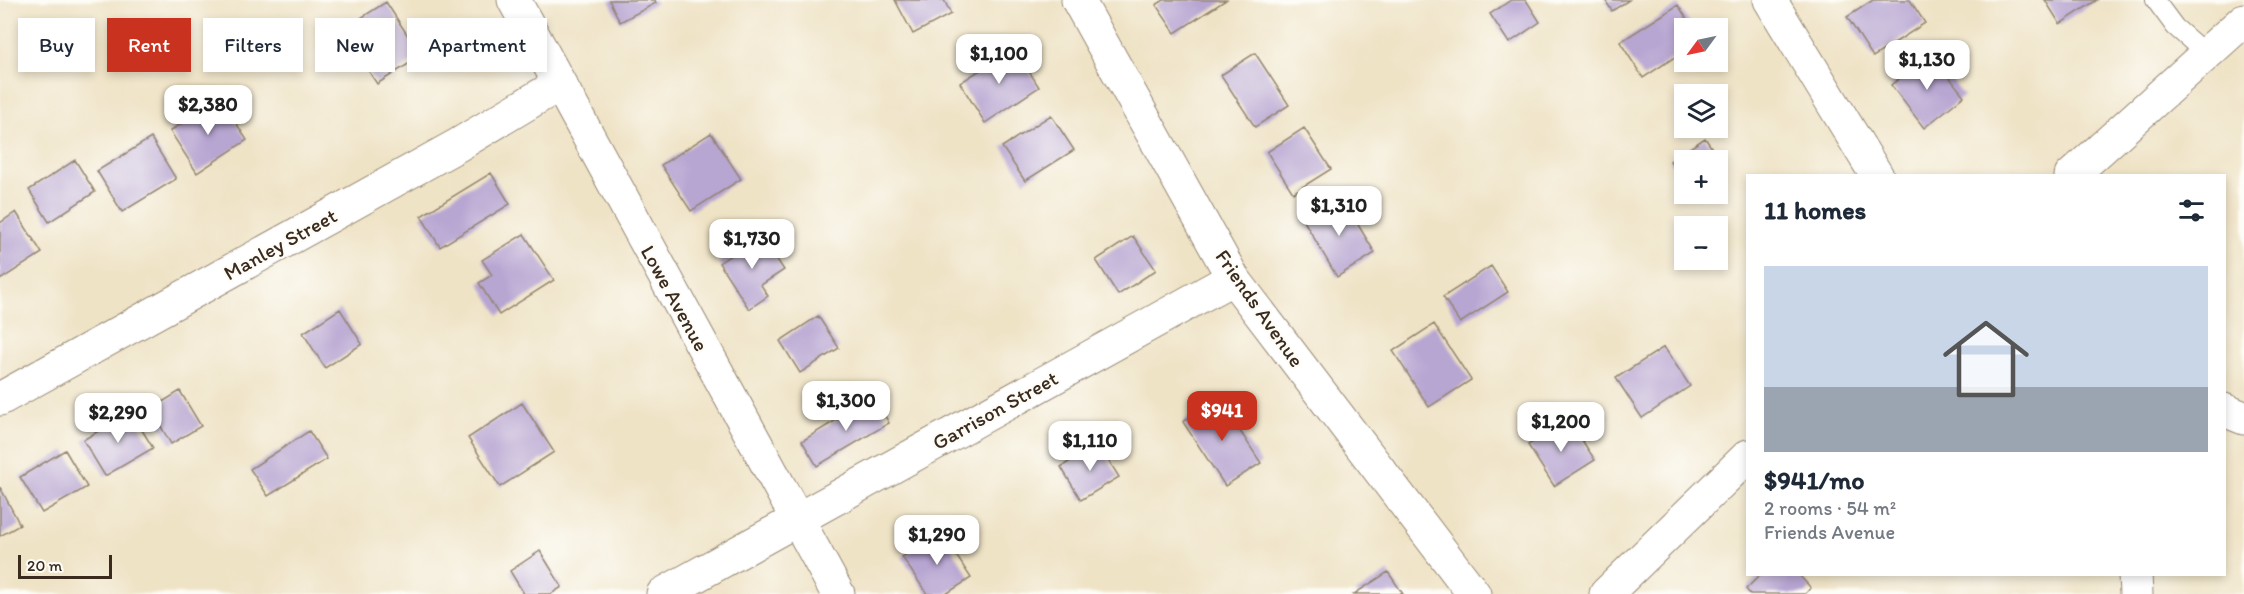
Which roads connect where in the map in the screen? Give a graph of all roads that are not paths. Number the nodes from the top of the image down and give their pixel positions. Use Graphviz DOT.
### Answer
graph roads {
  1 [pos="514,0"];
  2 [pos="1078,0"];
  3 [pos="1770,0"];
  4 [pos="2155,0"];
  5 [pos="2244,20"];
  6 [pos="2206,54"];
  7 [pos="558,85"];
  8 [pos="1876,174"];
  9 [pos="2073,174"];
  10 [pos="1233,278"];
  11 [pos="0,399"];
  12 [pos="2226,411"];
  13 [pos="2244,418"];
  14 [pos="1746,458"];
  15 [pos="796,519"];
  16 [pos="2135,576"];
  17 [pos="663,594"];
  18 [pos="838,594"];
  19 [pos="1474,594"];
  20 [pos="1606,594"];
  21 [pos="2136,594"];
  1 -- 7 [label="street, Lowe Avenue"];
  2 -- 10 [label="street, Friends Avenue"];
  3 -- 8 [label="street"];
  4 -- 6 [label="lane"];
  5 -- 6 [label="street"];
  6 -- 9 [label="street"];
  7 -- 11 [label="street, Manley Street"];
  7 -- 15 [label="street, Lowe Avenue"];
  10 -- 15 [label="street, Garrison Street"];
  10 -- 19 [label="street, Friends Avenue"];
  12 -- 13 [label="street"];
  14 -- 20 [label="street"];
  15 -- 17 [label="street, Garrison Street"];
  15 -- 18 [label="street, Lowe Avenue"];
  16 -- 21 [label="street"];
}
